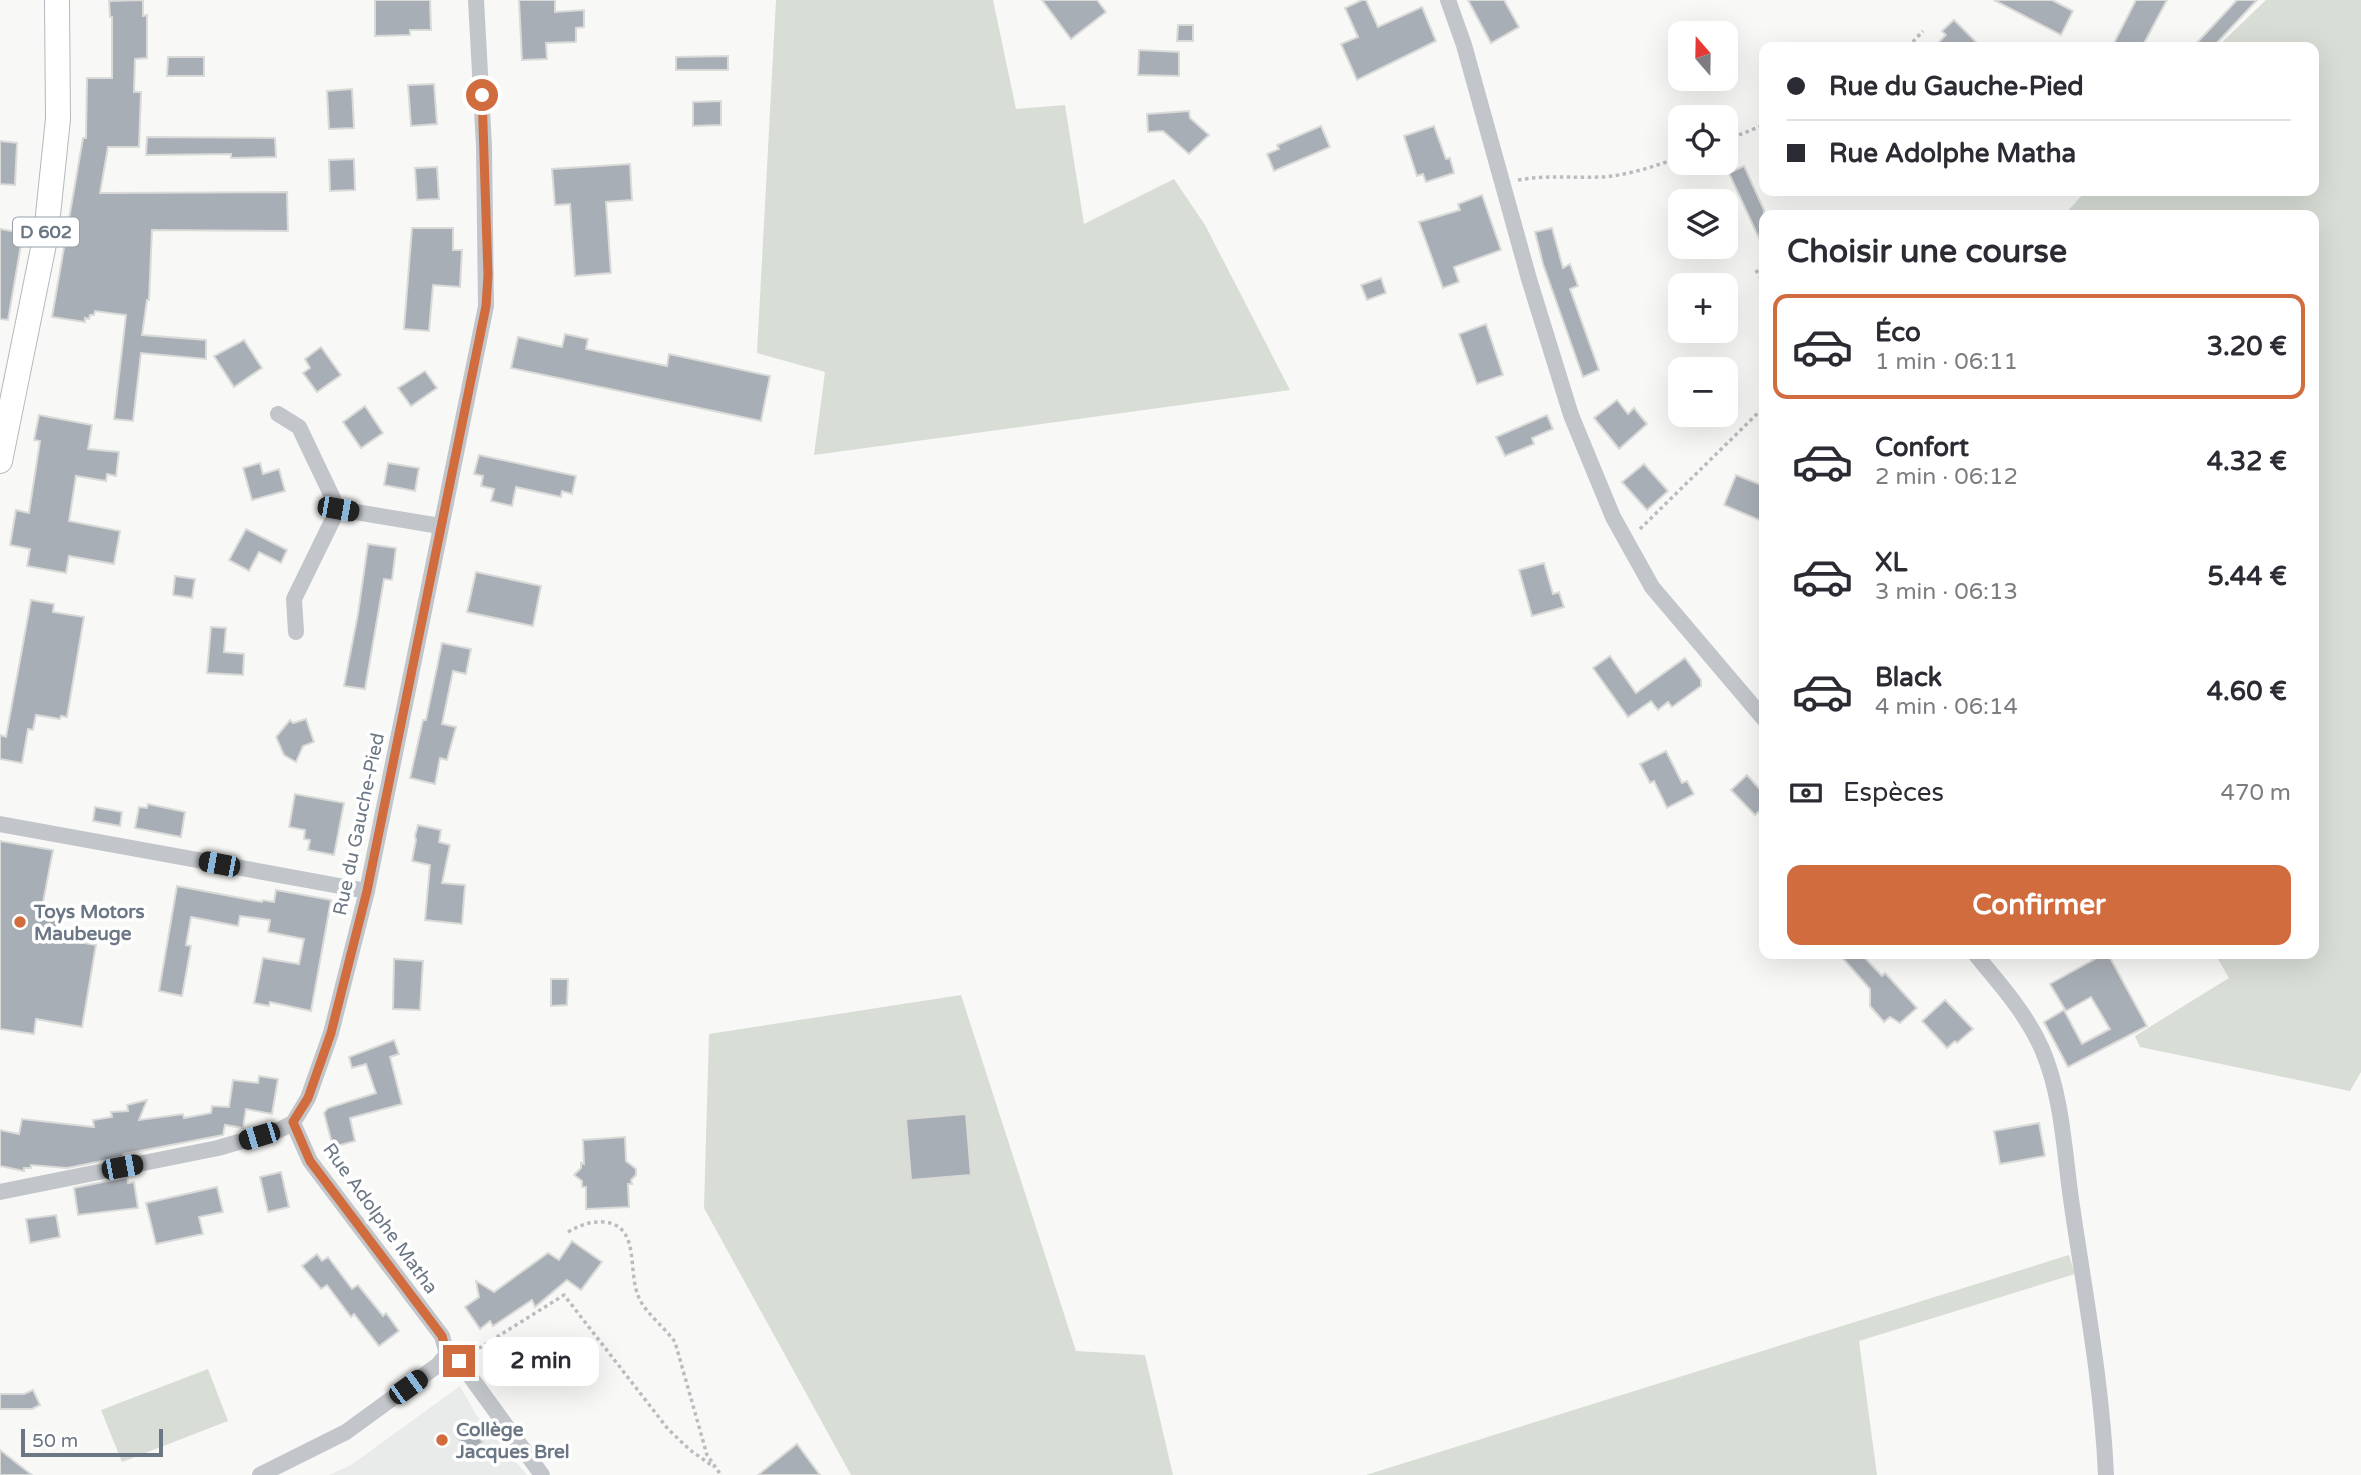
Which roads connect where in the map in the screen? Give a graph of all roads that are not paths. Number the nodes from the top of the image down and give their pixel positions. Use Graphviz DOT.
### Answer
graph roads {
  1 [pos="57,0"];
  2 [pos="476,0"];
  3 [pos="1448,0"];
  4 [pos="6,399"];
  5 [pos="278,414"];
  6 [pos="0,461"];
  7 [pos="338,509"];
  8 [pos="440,526"];
  9 [pos="296,632"];
  10 [pos="1759,713"];
  11 [pos="0,824"];
  12 [pos="367,891"];
  13 [pos="1979,959"];
  14 [pos="293,1122"];
  15 [pos="0,1192"];
  16 [pos="453,1357"];
  17 [pos="260,1475"];
  18 [pos="542,1475"];
  19 [pos="2106,1475"];
  1 -- 4 [label="main road, D 602"];
  2 -- 8 [label="street, Rue du Gauche-Pied"];
  3 -- 10 [label="street"];
  4 -- 6 [label="main road, D 602"];
  5 -- 7 [label="street"];
  7 -- 8 [label="street"];
  7 -- 9 [label="street"];
  8 -- 12 [label="street, Rue du Gauche-Pied"];
  11 -- 12 [label="street"];
  12 -- 14 [label="street, Rue du Gauche-Pied"];
  13 -- 19 [label="street"];
  14 -- 15 [label="street"];
  14 -- 16 [label="street, Rue Adolphe Matha"];
  16 -- 17 [label="street"];
  16 -- 18 [label="street, Rue Adolphe Matha"];
}
